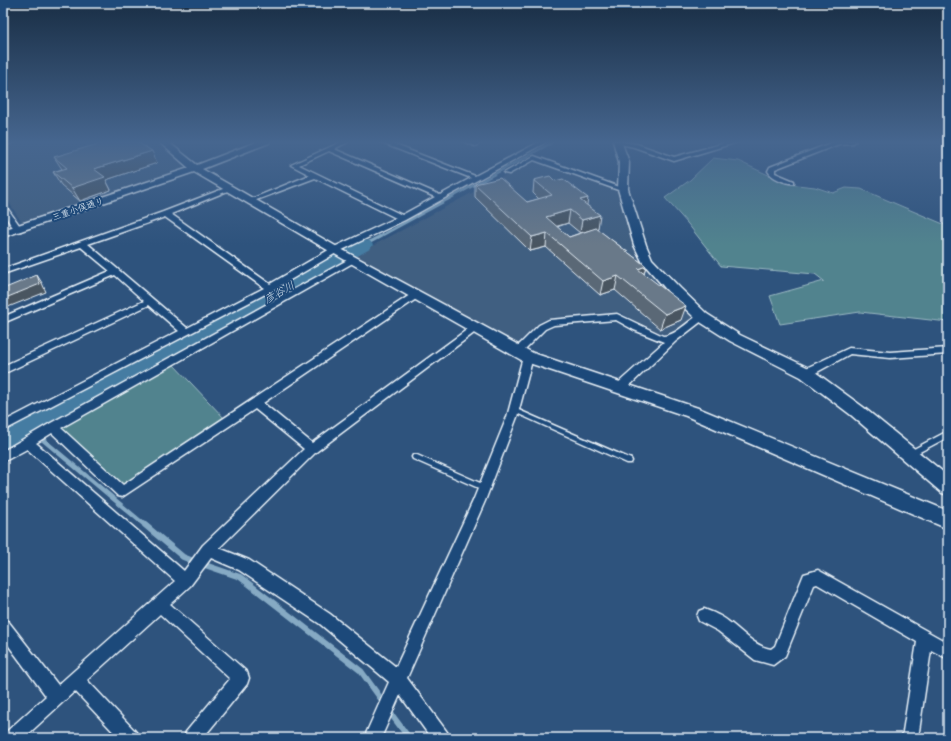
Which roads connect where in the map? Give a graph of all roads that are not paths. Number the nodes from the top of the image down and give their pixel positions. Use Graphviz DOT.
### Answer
graph roads {
  1 [pos="176,176"];
  2 [pos="206,176"];
  3 [pos="314,176"];
  4 [pos="390,176"];
  5 [pos="469,176"];
  6 [pos="479,176"];
  7 [pos="583,176"];
  8 [pos="624,176"];
  9 [pos="777,176"];
  10 [pos="475,178"];
  11 [pos="792,182"];
  12 [pos="228,189"];
  13 [pos="623,190"];
  14 [pos="440,197"];
  15 [pos="249,201"];
  16 [pos="3,206"];
  17 [pos="166,214"];
  18 [pos="402,218"];
  19 [pos="18,229"];
  20 [pos="3,234"];
  21 [pos="83,244"];
  22 [pos="344,255"];
  23 [pos="3,272"];
  24 [pos="116,272"];
  25 [pos="270,288"];
  26 [pos="416,295"];
  27 [pos="150,301"];
  28 [pos="702,318"];
  29 [pos="3,320"];
  30 [pos="475,328"];
  31 [pos="186,332"];
  32 [pos="673,340"];
  33 [pos="948,351"];
  34 [pos="523,354"];
  35 [pos="3,370"];
  36 [pos="806,373"];
  37 [pos="622,387"];
  38 [pos="254,403"];
  39 [pos="514,410"];
  40 [pos="3,427"];
  41 [pos="53,427"];
  42 [pos="948,434"];
  43 [pos="28,443"];
  44 [pos="312,449"];
  45 [pos="909,454"];
  46 [pos="3,457"];
  47 [pos="415,457"];
  48 [pos="629,462"];
  49 [pos="948,487"];
  50 [pos="485,488"];
  51 [pos="948,520"];
  52 [pos="208,550"];
  53 [pos="185,582"];
  54 [pos="160,604"];
  55 [pos="704,616"];
  56 [pos="3,626"];
  57 [pos="925,639"];
  58 [pos="948,651"];
  59 [pos="398,679"];
  60 [pos="76,680"];
  61 [pos="57,697"];
  62 [pos="12,738"];
  63 [pos="130,738"];
  64 [pos="192,738"];
  65 [pos="372,738"];
  66 [pos="441,738"];
  67 [pos="910,738"];
  1 -- 19 [label="street, 三重小俣通り"];
  2 -- 12 [label="street"];
  3 -- 15 [label="street"];
  3 -- 18 [label="street"];
  4 -- 14 [label="street"];
  5 -- 10 [label="street"];
  6 -- 10 [label="street"];
  7 -- 13 [label="street"];
  8 -- 13 [label="street"];
  9 -- 11 [label="street"];
  10 -- 14 [label="street"];
  12 -- 15 [label="street"];
  12 -- 17 [label="street"];
  13 -- 28 [label="street"];
  14 -- 18 [label="street"];
  15 -- 22 [label="street"];
  16 -- 19 [label="street"];
  17 -- 21 [label="street"];
  17 -- 25 [label="street"];
  18 -- 22 [label="street"];
  19 -- 20 [label="street, 三重小俣通り"];
  21 -- 23 [label="street"];
  21 -- 24 [label="street"];
  22 -- 25 [label="street"];
  22 -- 26 [label="street"];
  22 -- 41 [label="street"];
  24 -- 27 [label="street"];
  24 -- 29 [label="street"];
  25 -- 31 [label="street"];
  26 -- 30 [label="street"];
  26 -- 38 [label="street"];
  27 -- 31 [label="street"];
  27 -- 35 [label="street"];
  28 -- 32 [label="street"];
  28 -- 36 [label="street"];
  30 -- 34 [label="street"];
  30 -- 44 [label="street"];
  31 -- 40 [label="street"];
  32 -- 34 [label="street"];
  32 -- 37 [label="street"];
  33 -- 36 [label="street"];
  34 -- 37 [label="street"];
  34 -- 39 [label="street"];
  36 -- 45 [label="street"];
  37 -- 51 [label="street"];
  38 -- 41 [label="street"];
  38 -- 44 [label="street"];
  39 -- 48 [label="lane"];
  39 -- 50 [label="street"];
  41 -- 43 [label="street"];
  42 -- 45 [label="lane"];
  43 -- 46 [label="street"];
  43 -- 53 [label="street"];
  44 -- 52 [label="street"];
  45 -- 49 [label="street"];
  47 -- 50 [label="lane"];
  50 -- 59 [label="street"];
  52 -- 53 [label="street"];
  52 -- 59 [label="street"];
  53 -- 54 [label="street"];
  54 -- 60 [label="street"];
  54 -- 64 [label="street"];
  55 -- 57 [label="street"];
  56 -- 61 [label="street"];
  57 -- 58 [label="street"];
  57 -- 67 [label="street"];
  59 -- 65 [label="street"];
  59 -- 66 [label="street"];
  60 -- 61 [label="street"];
  60 -- 63 [label="street"];
  61 -- 62 [label="street"];
}
